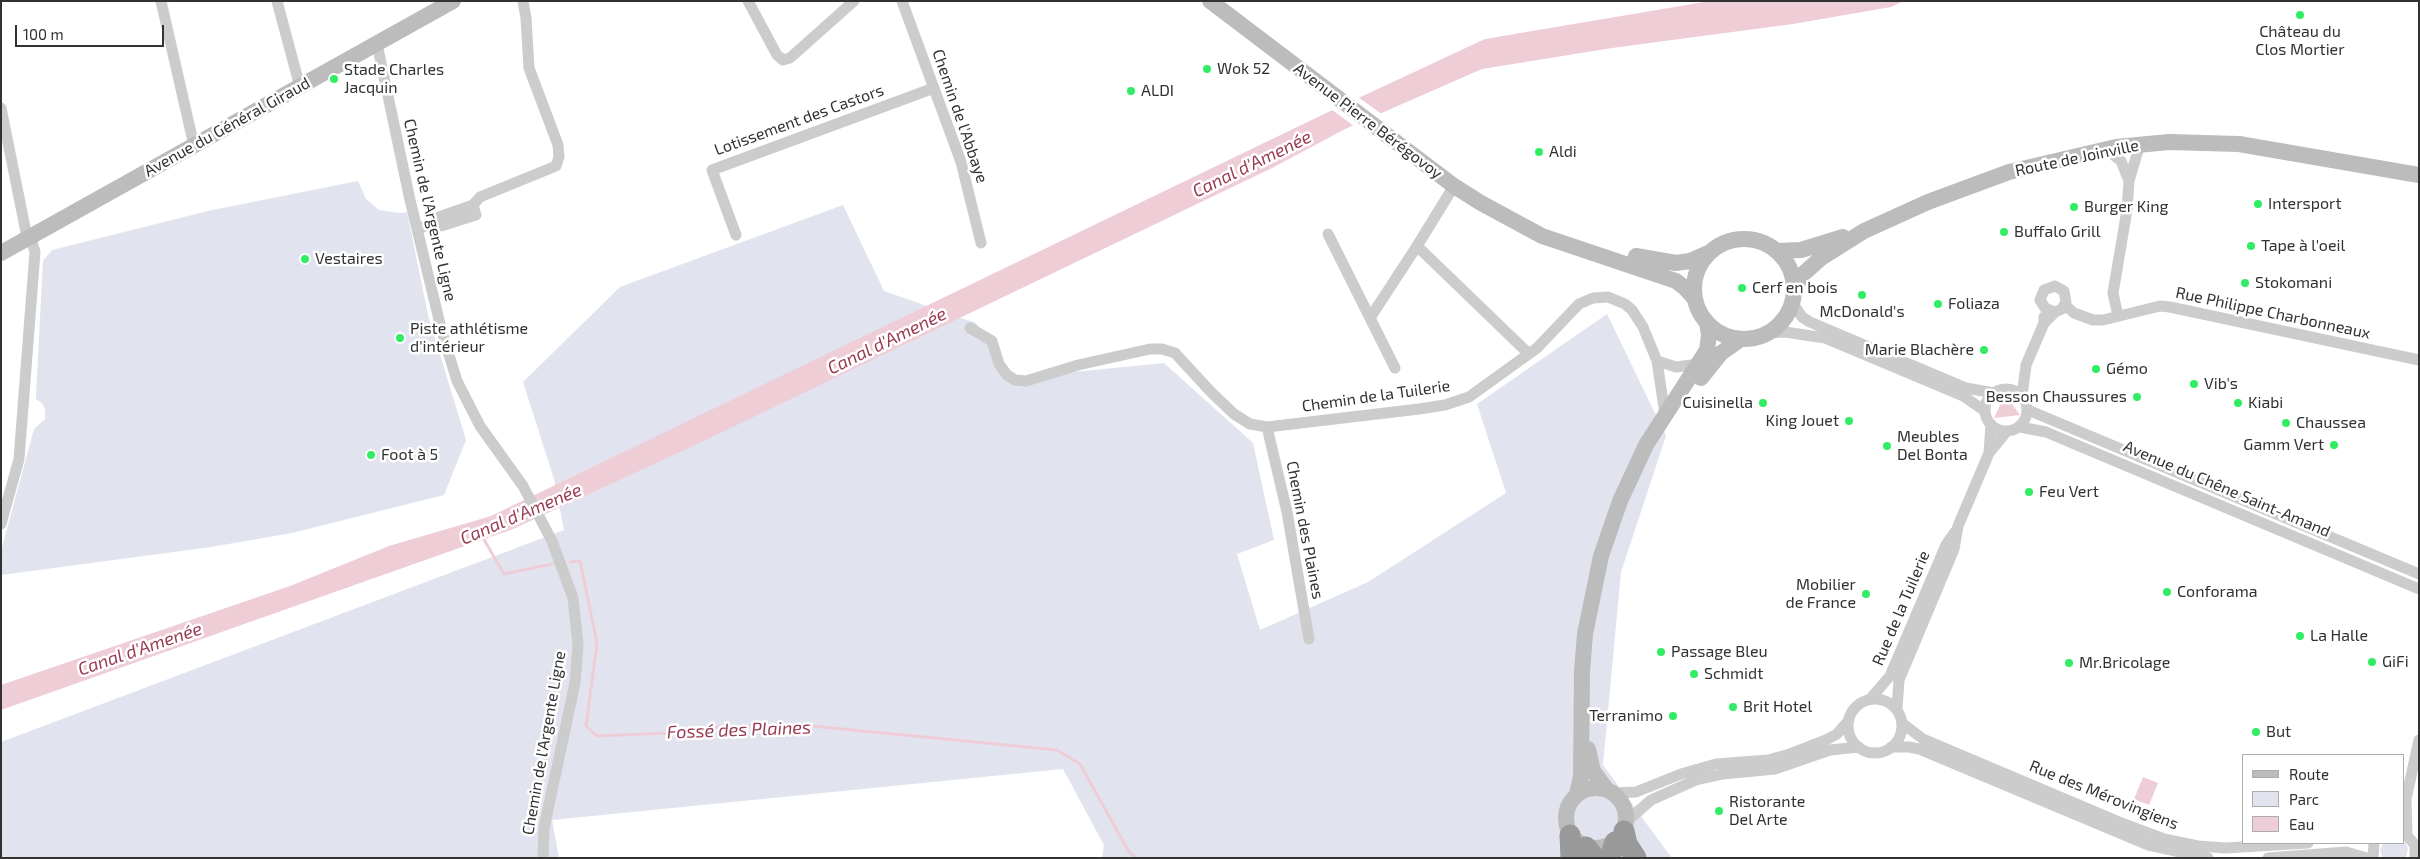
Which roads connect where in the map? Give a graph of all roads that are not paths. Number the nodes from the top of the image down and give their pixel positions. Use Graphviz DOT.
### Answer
graph roads {
  1 [pos="161,1"];
  2 [pos="277,1"];
  3 [pos="453,1"];
  4 [pos="523,1"];
  5 [pos="748,1"];
  6 [pos="854,1"];
  7 [pos="902,1"];
  8 [pos="1210,1"];
  9 [pos="377,44"];
  10 [pos="300,87"];
  11 [pos="934,88"];
  12 [pos="1,108"];
  13 [pos="2140,144"];
  14 [pos="194,146"];
  15 [pos="2106,149"];
  16 [pos="2419,175"];
  17 [pos="2129,181"];
  18 [pos="1454,186"];
  19 [pos="1506,216"];
  20 [pos="417,229"];
  21 [pos="1864,231"];
  22 [pos="1328,234"];
  23 [pos="736,235"];
  24 [pos="29,238"];
  25 [pos="981,243"];
  26 [pos="1417,246"];
  27 [pos="1777,251"];
  28 [pos="1,253"];
  29 [pos="1708,253"];
  30 [pos="1793,296"];
  31 [pos="1694,298"];
  32 [pos="2118,316"];
  33 [pos="1370,318"];
  34 [pos="1707,323"];
  35 [pos="970,328"];
  36 [pos="1767,333"];
  37 [pos="1741,339"];
  38 [pos="1530,354"];
  39 [pos="2419,360"];
  40 [pos="1657,361"];
  41 [pos="1698,364"];
  42 [pos="2026,365"];
  43 [pos="1396,368"];
  44 [pos="2007,389"];
  45 [pos="1994,393"];
  46 [pos="2022,396"];
  47 [pos="2028,410"];
  48 [pos="1985,411"];
  49 [pos="1664,415"];
  50 [pos="1991,424"];
  51 [pos="2020,427"];
  52 [pos="1267,428"];
  53 [pos="2007,431"];
  54 [pos="1989,453"];
  55 [pos="1,524"];
  56 [pos="1958,526"];
  57 [pos="2419,574"];
  58 [pos="2419,589"];
  59 [pos="1309,640"];
  60 [pos="1870,699"];
  61 [pos="1897,709"];
  62 [pos="1849,720"];
  63 [pos="1902,723"];
  64 [pos="2419,740"];
  65 [pos="1859,747"];
  66 [pos="1891,748"];
  67 [pos="1610,791"];
  68 [pos="1577,794"];
  69 [pos="2405,801"];
  70 [pos="2406,833"];
  71 [pos="1618,838"];
  72 [pos="2292,844"];
  73 [pos="2374,844"];
  74 [pos="1581,849"];
  75 [pos="2162,849"];
  76 [pos="543,858"];
  77 [pos="1636,858"];
  78 [pos="2208,858"];
  79 [pos="2268,858"];
  80 [pos="2367,858"];
  81 [pos="2373,858"];
  82 [pos="2415,858"];
  1 -- 14 [label="street"];
  2 -- 10 [label="street"];
  3 -- 9 [label="main road, Avenue du Général Giraud"];
  4 -- 20 [label="street"];
  5 -- 6 [label="street"];
  7 -- 11 [label="street, Chemin de l'Abbaye"];
  8 -- 18 [label="main road, Avenue Pierre Bérégovoy"];
  9 -- 10 [label="main road, Avenue du Général Giraud"];
  9 -- 20 [label="street, Chemin de l'Argente Ligne"];
  10 -- 14 [label="main road, Avenue du Général Giraud"];
  11 -- 23 [label="street, Lotissement des Castors"];
  11 -- 25 [label="street, Chemin de l'Abbaye"];
  12 -- 24 [label="street"];
  13 -- 15 [label="main road, Route de Joinville"];
  13 -- 16 [label="main road, Route de Joinville"];
  13 -- 17 [label="street"];
  14 -- 24 [label="main road, Avenue du Général Giraud"];
  15 -- 17 [label="street"];
  15 -- 21 [label="main road, Route de Joinville"];
  17 -- 32 [label="street"];
  18 -- 19 [label="main road, Avenue Pierre Bérégovoy"];
  18 -- 26 [label="street"];
  19 -- 29 [label="main road"];
  19 -- 31 [label="main road"];
  20 -- 76 [label="street, Chemin de l'Argente Ligne"];
  21 -- 27 [label="main road"];
  21 -- 30 [label="main road"];
  22 -- 33 [label="street"];
  24 -- 28 [label="main road, Avenue du Général Giraud"];
  24 -- 55 [label="street"];
  26 -- 33 [label="street"];
  26 -- 38 [label="street"];
  27 -- 29 [label="main road"];
  27 -- 30 [label="main road"];
  29 -- 31 [label="main road"];
  30 -- 36 [label="main road"];
  30 -- 45 [label="street"];
  31 -- 34 [label="main road"];
  32 -- 39 [label="street, Rue Philippe Charbonneaux"];
  32 -- 42 [label="street, Rue Philippe Charbonneaux"];
  33 -- 43 [label="street"];
  34 -- 37 [label="main road"];
  34 -- 41 [label="main road"];
  35 -- 52 [label="street"];
  36 -- 37 [label="main road"];
  36 -- 48 [label="street"];
  37 -- 67 [label="main road"];
  38 -- 40 [label="street, Chemin de la Tuilerie"];
  38 -- 52 [label="street, Chemin de la Tuilerie"];
  40 -- 41 [label="street"];
  40 -- 49 [label="street, Chemin de la Tuilerie"];
  41 -- 49 [label="main road"];
  42 -- 44 [label="street"];
  42 -- 46 [label="street"];
  44 -- 45 [label="street"];
  44 -- 46 [label="street"];
  45 -- 48 [label="street"];
  46 -- 47 [label="street"];
  47 -- 51 [label="street"];
  47 -- 57 [label="street, Avenue du Chêne Saint-Amand"];
  48 -- 50 [label="street"];
  49 -- 68 [label="main road"];
  50 -- 53 [label="street"];
  50 -- 54 [label="street, Rue de la Tuilerie"];
  51 -- 53 [label="street"];
  51 -- 58 [label="street, Avenue du Chêne Saint-Amand"];
  52 -- 59 [label="street, Chemin des Plaines"];
  53 -- 54 [label="street, Rue de la Tuilerie"];
  54 -- 56 [label="street, Rue de la Tuilerie"];
  56 -- 60 [label="street, Rue de la Tuilerie"];
  56 -- 61 [label="street, Rue de la Tuilerie"];
  60 -- 61 [label="street"];
  60 -- 62 [label="street"];
  61 -- 63 [label="street"];
  62 -- 65 [label="street"];
  62 -- 67 [label="street"];
  63 -- 66 [label="street"];
  63 -- 75 [label="street, Rue des Mérovingiens"];
  64 -- 69 [label="street"];
  65 -- 66 [label="street"];
  65 -- 71 [label="street"];
  66 -- 75 [label="street, Rue des Mérovingiens"];
  67 -- 68 [label="main road"];
  67 -- 71 [label="main road"];
  68 -- 74 [label="main road"];
  69 -- 70 [label="street"];
  70 -- 82 [label="street"];
  71 -- 74 [label="main road"];
  71 -- 77 [label="highway"];
  72 -- 75 [label="street, Rue des Mérovingiens"];
  73 -- 81 [label="street"];
  75 -- 78 [label="street, Rue des Mérovingiens"];
  79 -- 80 [label="street"];
}
